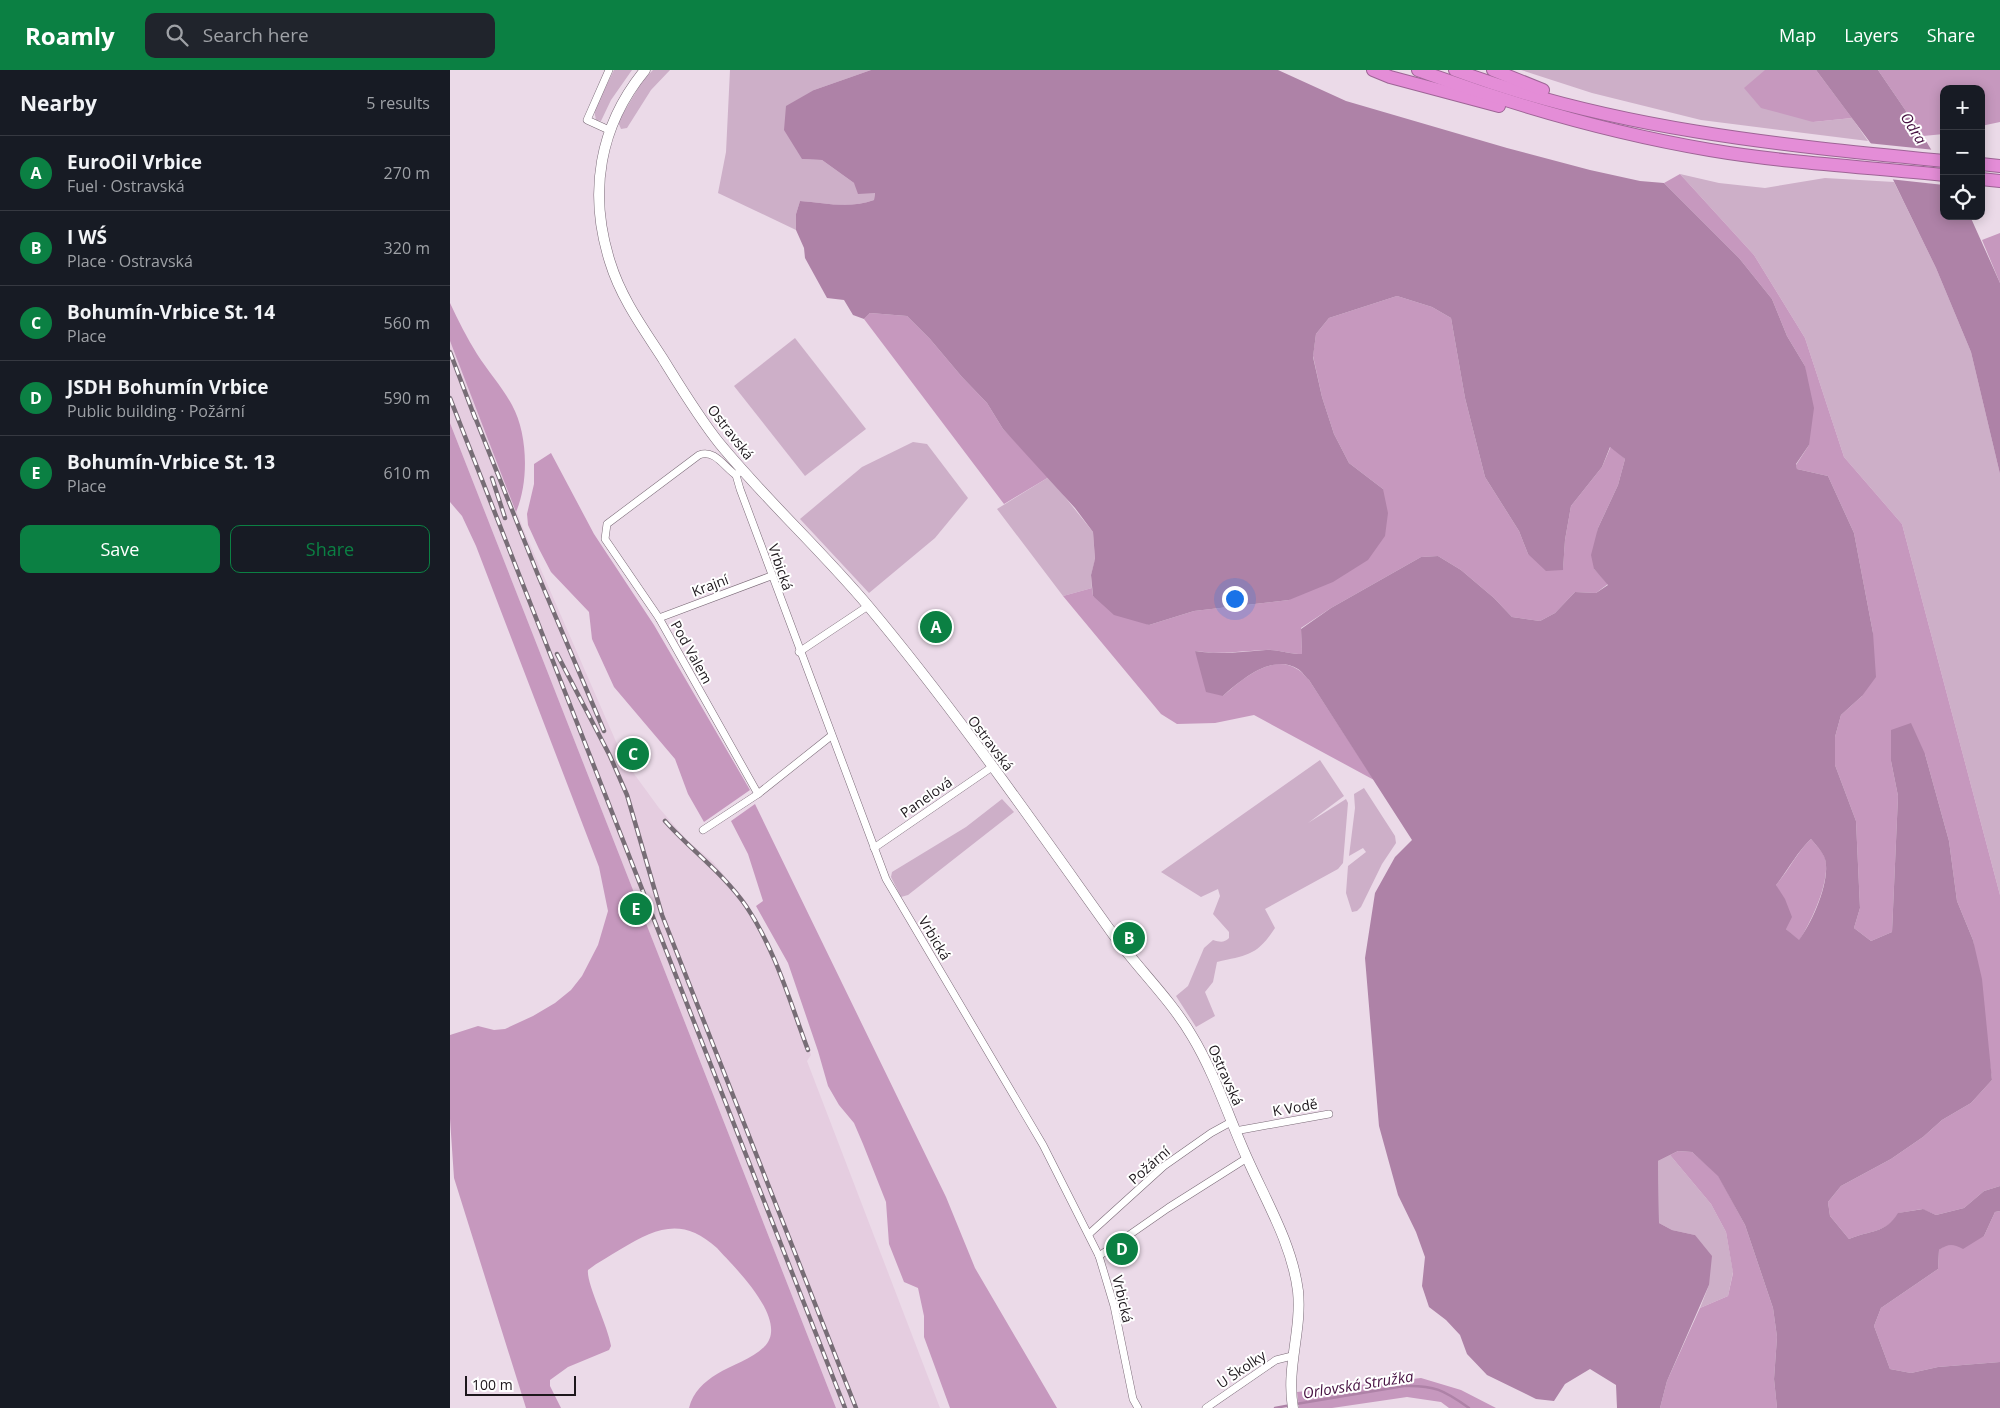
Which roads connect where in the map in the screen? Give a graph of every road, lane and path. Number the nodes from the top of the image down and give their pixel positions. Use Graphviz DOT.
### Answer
graph roads {
  1 [pos="609,70"];
  2 [pos="645,70"];
  3 [pos="1373,70"];
  4 [pos="1418,70"];
  5 [pos="1455,70"];
  6 [pos="1494,70"];
  7 [pos="1536,110"];
  8 [pos="609,130"];
  9 [pos="1697,132"];
  10 [pos="1940,161"];
  11 [pos="1985,164"];
  12 [pos="2000,166"];
  13 [pos="1940,175"];
  14 [pos="1985,179"];
  15 [pos="2000,181"];
  16 [pos="739,473"];
  17 [pos="771,576"];
  18 [pos="868,606"];
  19 [pos="659,618"];
  20 [pos="799,652"];
  21 [pos="831,736"];
  22 [pos="992,767"];
  23 [pos="758,794"];
  24 [pos="703,830"];
  25 [pos="874,848"];
  26 [pos="1329,1114"];
  27 [pos="1233,1126"];
  28 [pos="1246,1158"];
  29 [pos="1089,1234"];
  30 [pos="1099,1256"];
  31 [pos="1292,1356"];
  32 [pos="1138,1408"];
  33 [pos="1206,1408"];
  34 [pos="1293,1408"];
  1 -- 8 [label="street"];
  2 -- 8 [label="main road, Ostravská"];
  3 -- 7 [label="highway"];
  4 -- 7 [label="highway"];
  5 -- 9 [label="highway"];
  6 -- 9 [label="highway"];
  7 -- 13 [label="highway"];
  8 -- 16 [label="main road, Ostravská"];
  9 -- 10 [label="highway"];
  11 -- 12 [label="highway"];
  14 -- 15 [label="highway"];
  16 -- 17 [label="street, Vrbická"];
  16 -- 18 [label="main road, Ostravská"];
  16 -- 19 [label="street, Pod Valem"];
  17 -- 19 [label="street, Krajní"];
  17 -- 20 [label="street, Vrbická"];
  18 -- 20 [label="street"];
  18 -- 22 [label="main road, Ostravská"];
  19 -- 23 [label="street, Pod Valem"];
  20 -- 21 [label="street, Vrbická"];
  21 -- 23 [label="street"];
  21 -- 25 [label="street, Vrbická"];
  22 -- 25 [label="street, Panelová"];
  22 -- 27 [label="main road, Ostravská"];
  23 -- 24 [label="street"];
  25 -- 29 [label="street, Vrbická"];
  26 -- 27 [label="street, K Vodě"];
  27 -- 28 [label="main road, Ostravská"];
  27 -- 29 [label="street, Požární"];
  28 -- 30 [label="street"];
  28 -- 31 [label="main road, Ostravská"];
  29 -- 30 [label="street, Vrbická"];
  30 -- 32 [label="street, Vrbická"];
  31 -- 33 [label="street, U Školky"];
  31 -- 34 [label="main road, Ostravská"];
}
